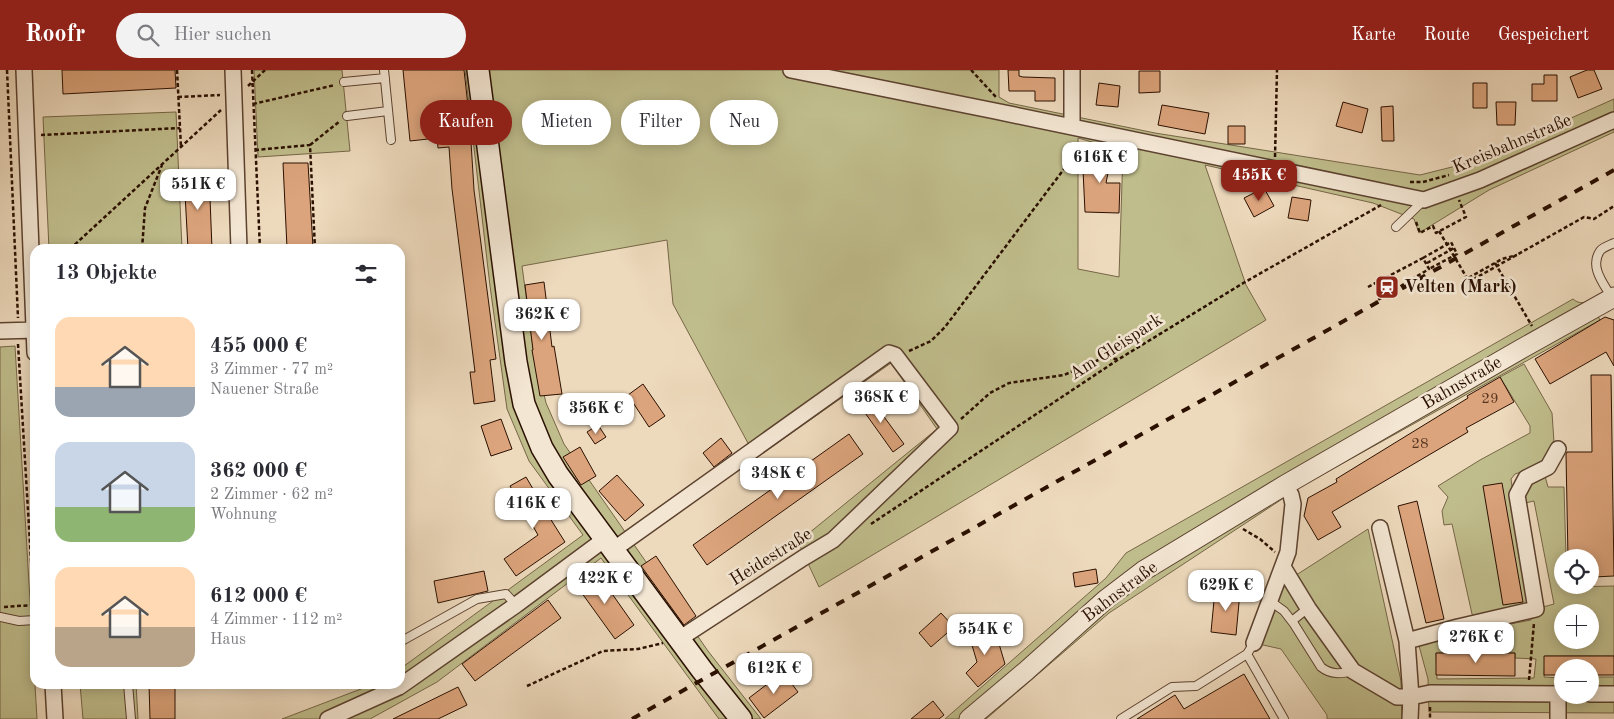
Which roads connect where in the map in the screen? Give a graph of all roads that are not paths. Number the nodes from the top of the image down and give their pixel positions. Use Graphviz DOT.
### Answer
graph roads {
  1 [pos="24,70"];
  2 [pos="234,70"];
  3 [pos="478,70"];
  4 [pos="791,70"];
  5 [pos="1072,70"];
  6 [pos="385,74"];
  7 [pos="344,82"];
  8 [pos="388,111"];
  9 [pos="347,116"];
  10 [pos="1614,120"];
  11 [pos="1072,128"];
  12 [pos="391,140"];
  13 [pos="1424,200"];
  14 [pos="1396,226"];
  15 [pos="1614,243"];
  16 [pos="31,244"];
  17 [pos="239,244"];
  18 [pos="1613,298"];
  19 [pos="30,330"];
  20 [pos="0,331"];
  21 [pos="1558,449"];
  22 [pos="1285,485"];
  23 [pos="1380,528"];
  24 [pos="609,544"];
  25 [pos="1283,567"];
  26 [pos="1270,601"];
  27 [pos="516,604"];
  28 [pos="1308,608"];
  29 [pos="0,617"];
  30 [pos="30,620"];
  31 [pos="1292,621"];
  32 [pos="405,639"];
  33 [pos="679,639"];
  34 [pos="1407,641"];
  35 [pos="1251,649"];
  36 [pos="1353,671"];
  37 [pos="405,681"];
  38 [pos="54,689"];
  39 [pos="128,689"];
  40 [pos="391,689"];
  41 [pos="1554,694"];
  42 [pos="1599,694"];
  43 [pos="1614,694"];
  44 [pos="1411,697"];
  45 [pos="1559,704"];
  46 [pos="55,719"];
  47 [pos="131,719"];
  48 [pos="328,719"];
  49 [pos="741,719"];
  50 [pos="969,719"];
  51 [pos="1121,719"];
  52 [pos="1284,719"];
  53 [pos="1410,719"];
  54 [pos="1558,719"];
  1 -- 16 [label="street"];
  2 -- 17 [label="street"];
  3 -- 24 [label="main road"];
  4 -- 11 [label="street"];
  5 -- 11 [label="street"];
  6 -- 7 [label="lane"];
  6 -- 8 [label="lane"];
  8 -- 9 [label="lane"];
  8 -- 12 [label="lane"];
  10 -- 13 [label="street, Kreisbahnstraße"];
  11 -- 13 [label="street"];
  13 -- 14 [label="lane"];
  15 -- 18 [label="lane"];
  18 -- 22 [label="street, Bahnstraße"];
  19 -- 20 [label="street"];
  21 -- 34 [label="street"];
  22 -- 25 [label="street"];
  22 -- 50 [label="street, Bahnstraße"];
  23 -- 34 [label="street"];
  24 -- 27 [label="street"];
  24 -- 33 [label="main road"];
  24 -- 33 [label="street, Heidestraße"];
  25 -- 26 [label="street"];
  25 -- 28 [label="street"];
  26 -- 31 [label="lane"];
  26 -- 35 [label="street"];
  27 -- 32 [label="lane"];
  27 -- 37 [label="street"];
  28 -- 31 [label="lane"];
  28 -- 36 [label="street"];
  29 -- 30 [label="lane"];
  31 -- 36 [label="lane"];
  33 -- 49 [label="main road"];
  34 -- 44 [label="street"];
  35 -- 51 [label="lane"];
  35 -- 52 [label="lane"];
  36 -- 44 [label="street"];
  38 -- 46 [label="street"];
  39 -- 47 [label="lane"];
  40 -- 48 [label="street"];
  41 -- 44 [label="street"];
  42 -- 43 [label="street"];
  44 -- 53 [label="street"];
  45 -- 54 [label="street"];
}
